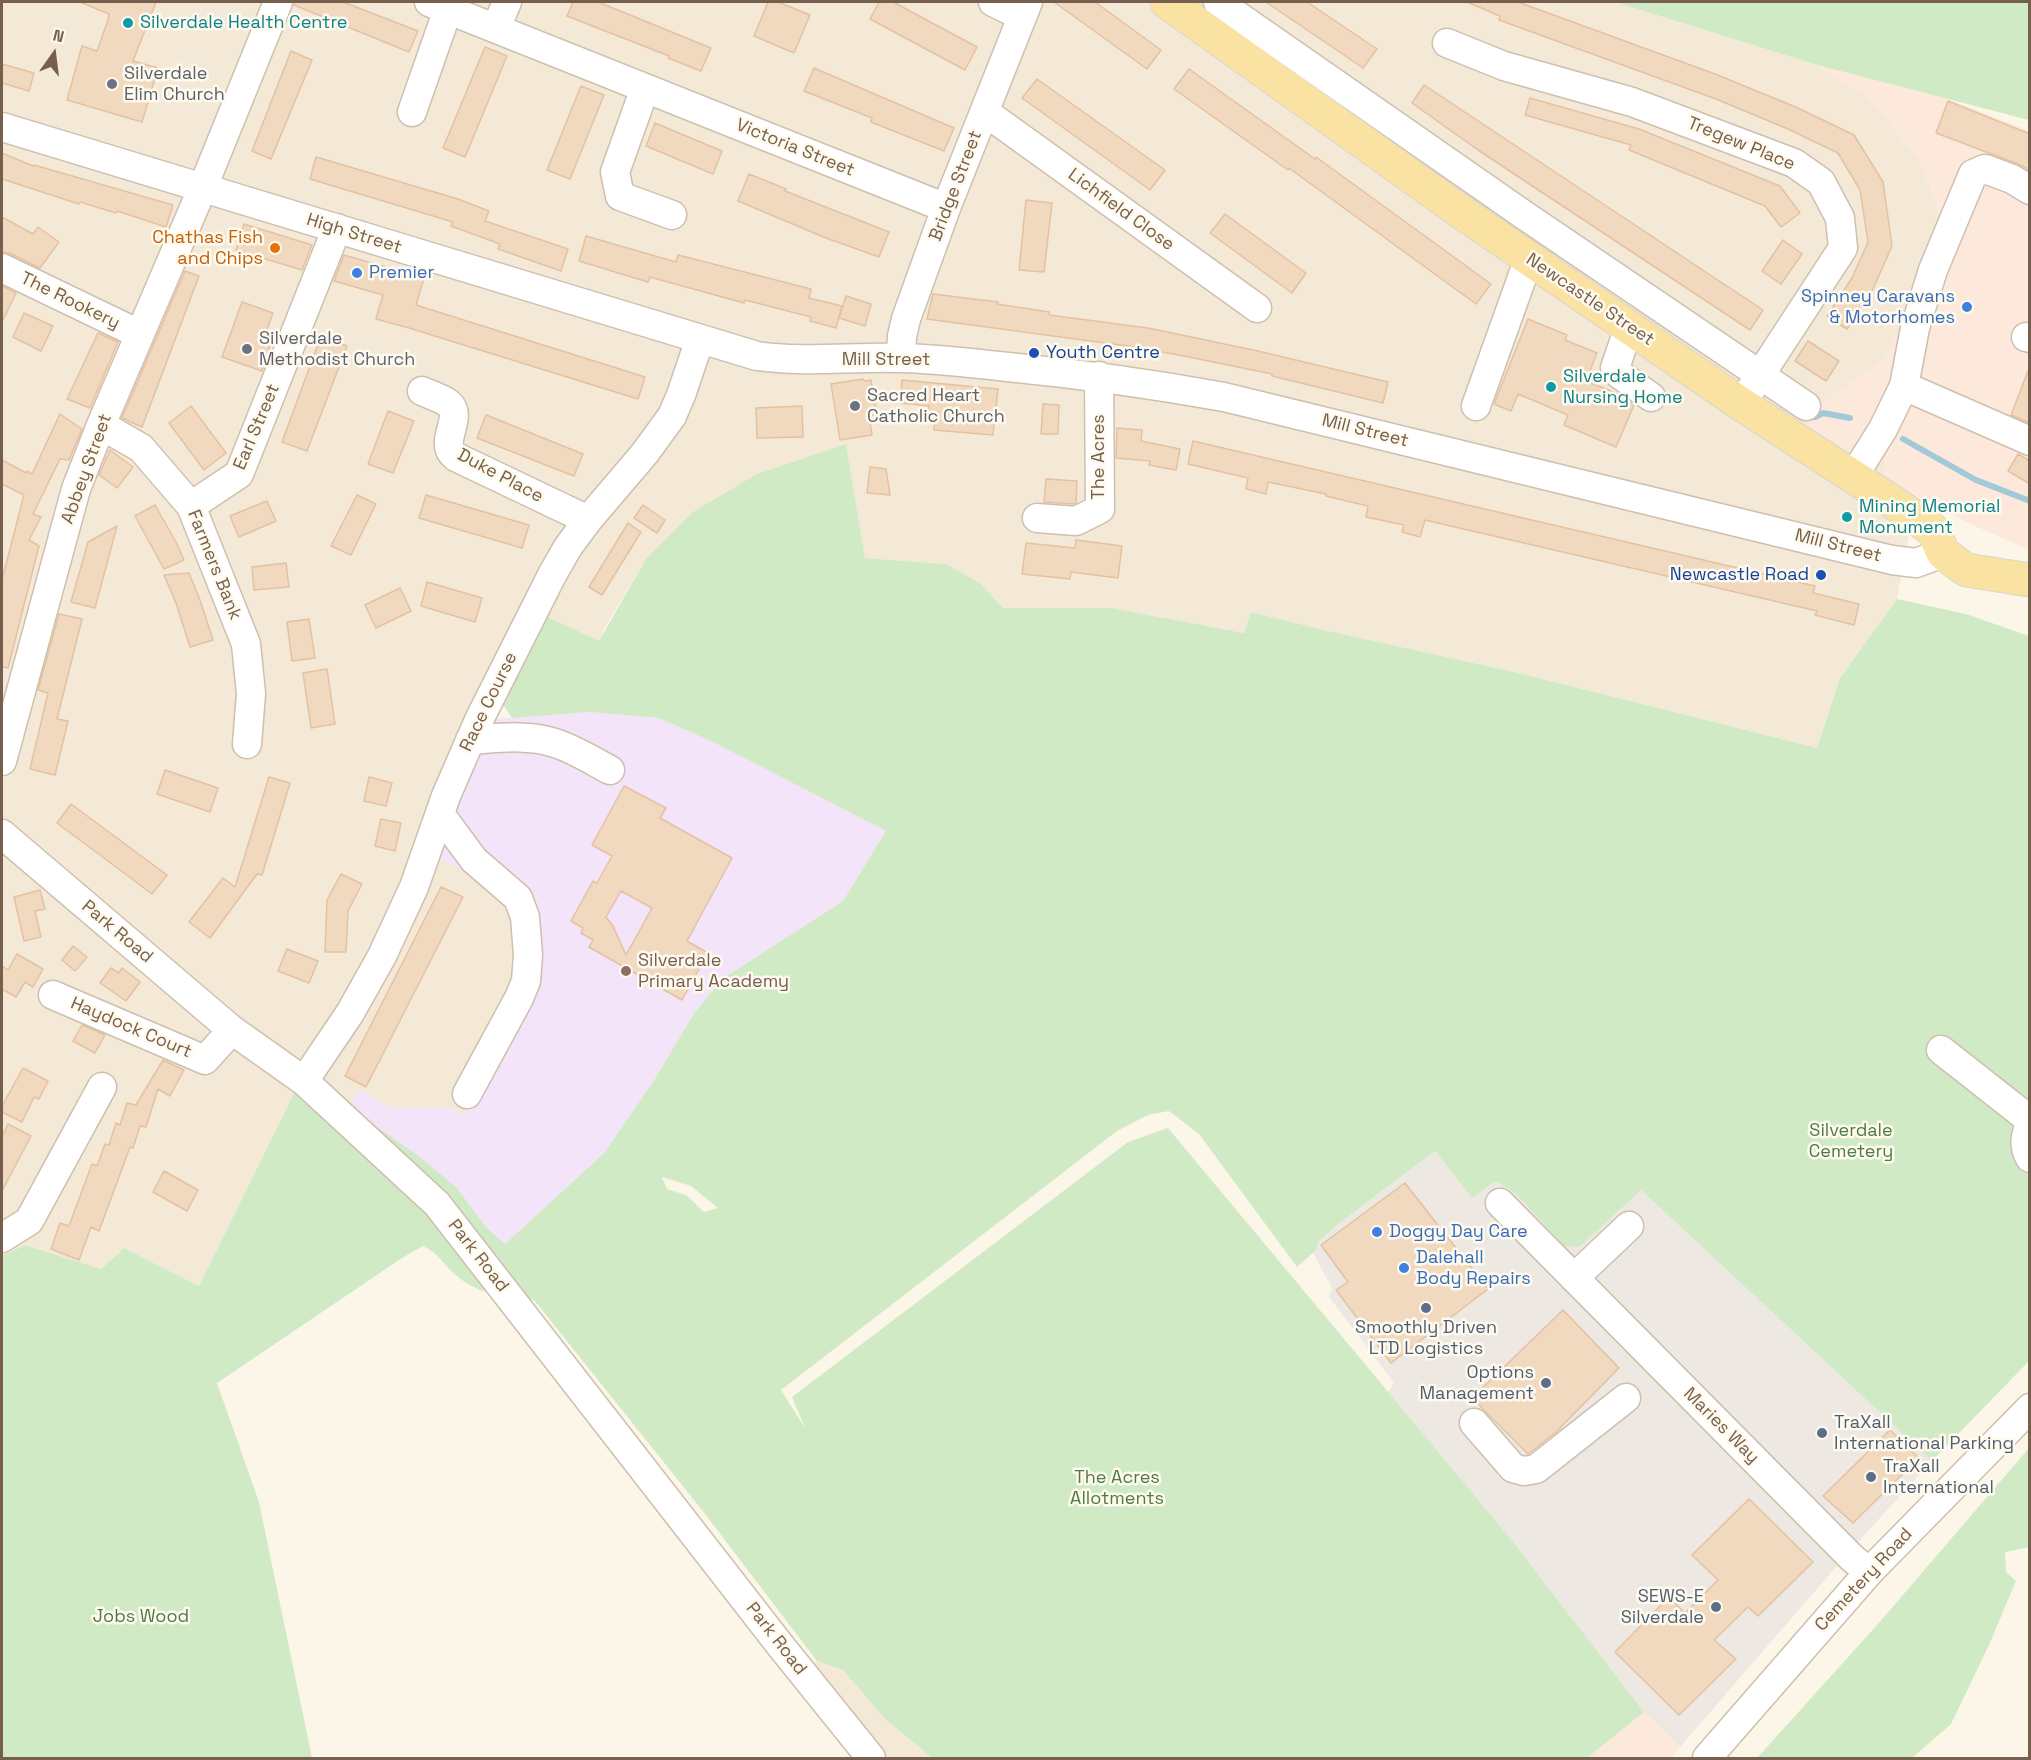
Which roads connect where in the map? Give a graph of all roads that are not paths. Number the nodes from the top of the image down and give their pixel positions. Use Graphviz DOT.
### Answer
graph roads {
  1 [pos="275,2"];
  2 [pos="507,2"];
  3 [pos="993,2"];
  4 [pos="1218,2"];
  5 [pos="438,5"];
  6 [pos="1184,6"];
  7 [pos="1025,9"];
  8 [pos="496,28"];
  9 [pos="1447,42"];
  10 [pos="645,88"];
  11 [pos="412,112"];
  12 [pos="985,112"];
  13 [pos="1359,119"];
  14 [pos="2,127"];
  15 [pos="203,187"];
  16 [pos="2030,190"];
  17 [pos="946,208"];
  18 [pos="672,215"];
  19 [pos="337,228"];
  20 [pos="1529,258"];
  21 [pos="2,268"];
  22 [pos="1257,308"];
  23 [pos="1629,327"];
  24 [pos="139,334"];
  25 [pos="700,339"];
  26 [pos="901,358"];
  27 [pos="777,359"];
  28 [pos="1099,376"];
  29 [pos="1760,376"];
  30 [pos="1904,386"];
  31 [pos="422,391"];
  32 [pos="1651,397"];
  33 [pos="1741,404"];
  34 [pos="1476,406"];
  35 [pos="1806,406"];
  36 [pos="101,425"];
  37 [pos="2030,441"];
  38 [pos="1853,477"];
  39 [pos="191,506"];
  40 [pos="1037,518"];
  41 [pos="588,520"];
  42 [pos="1943,553"];
  43 [pos="2029,580"];
  44 [pos="470,740"];
  45 [pos="248,744"];
  46 [pos="2,761"];
  47 [pos="610,770"];
  48 [pos="440,814"];
  49 [pos="2,834"];
  50 [pos="53,995"];
  51 [pos="232,1030"];
  52 [pos="1941,1050"];
  53 [pos="304,1081"];
  54 [pos="102,1086"];
  55 [pos="467,1094"];
  56 [pos="2030,1122"];
  57 [pos="2030,1158"];
  58 [pos="1500,1203"];
  59 [pos="1629,1226"];
  60 [pos="2,1238"];
  61 [pos="1574,1278"];
  62 [pos="1626,1398"];
  63 [pos="2030,1408"];
  64 [pos="1474,1423"];
  65 [pos="1869,1572"];
  66 [pos="871,1758"];
  67 [pos="1707,1758"];
  1 -- 15 [label="street, Abbey Street"];
  2 -- 8 [label="street"];
  3 -- 7 [label="street, Bridge Street"];
  4 -- 13 [label="street, Newcastle Street"];
  5 -- 8 [label="street, Victoria Street"];
  5 -- 11 [label="street, Victoria Street"];
  6 -- 13 [label="main road, Newcastle Street"];
  7 -- 12 [label="street, Bridge Street"];
  8 -- 10 [label="street, Victoria Street"];
  9 -- 29 [label="street, Tregew Place"];
  10 -- 17 [label="street, Victoria Street"];
  10 -- 18 [label="street"];
  12 -- 17 [label="street, Bridge Street"];
  12 -- 22 [label="street, Lichfield Close"];
  13 -- 20 [label="main road, Newcastle Street"];
  13 -- 29 [label="street, Newcastle Street"];
  14 -- 15 [label="street, High Street"];
  15 -- 19 [label="street, High Street"];
  15 -- 24 [label="street, Abbey Street"];
  16 -- 30 [label="street"];
  17 -- 26 [label="street, Bridge Street"];
  19 -- 25 [label="street, High Street"];
  19 -- 39 [label="street, Earl Street"];
  20 -- 23 [label="main road, Newcastle Street"];
  20 -- 34 [label="street"];
  21 -- 24 [label="street, The Rookery"];
  23 -- 32 [label="street"];
  23 -- 33 [label="main road, Newcastle Street"];
  24 -- 36 [label="street, Abbey Street"];
  25 -- 27 [label="street, High Street"];
  25 -- 41 [label="street, Race Course"];
  26 -- 27 [label="street, Mill Street"];
  26 -- 28 [label="street, Mill Street"];
  28 -- 40 [label="street, The Acres"];
  28 -- 42 [label="street, Mill Street"];
  29 -- 33 [label="street, Tregew Place"];
  29 -- 35 [label="street, Newcastle Street"];
  30 -- 37 [label="street"];
  30 -- 38 [label="street"];
  31 -- 41 [label="street, Duke Place"];
  33 -- 38 [label="main road, Newcastle Street"];
  36 -- 39 [label="street, Farmers Bank"];
  36 -- 46 [label="street, Abbey Street"];
  38 -- 42 [label="main road, Newcastle Street"];
  39 -- 45 [label="street, Farmers Bank"];
  41 -- 44 [label="street, Race Course"];
  42 -- 43 [label="main road"];
  44 -- 47 [label="street"];
  44 -- 48 [label="street, Race Course"];
  48 -- 53 [label="street, Race Course"];
  48 -- 55 [label="street"];
  49 -- 51 [label="street, Park Road"];
  50 -- 51 [label="street, Haydock Court"];
  51 -- 53 [label="street, Park Road"];
  52 -- 56 [label="street"];
  53 -- 66 [label="street, Park Road"];
  54 -- 60 [label="street"];
  56 -- 57 [label="street"];
  58 -- 61 [label="street, Maries Way"];
  59 -- 61 [label="street"];
  61 -- 65 [label="street, Maries Way"];
  62 -- 64 [label="street"];
  63 -- 65 [label="street, Cemetery Road"];
  65 -- 67 [label="street, Cemetery Road"];
}
